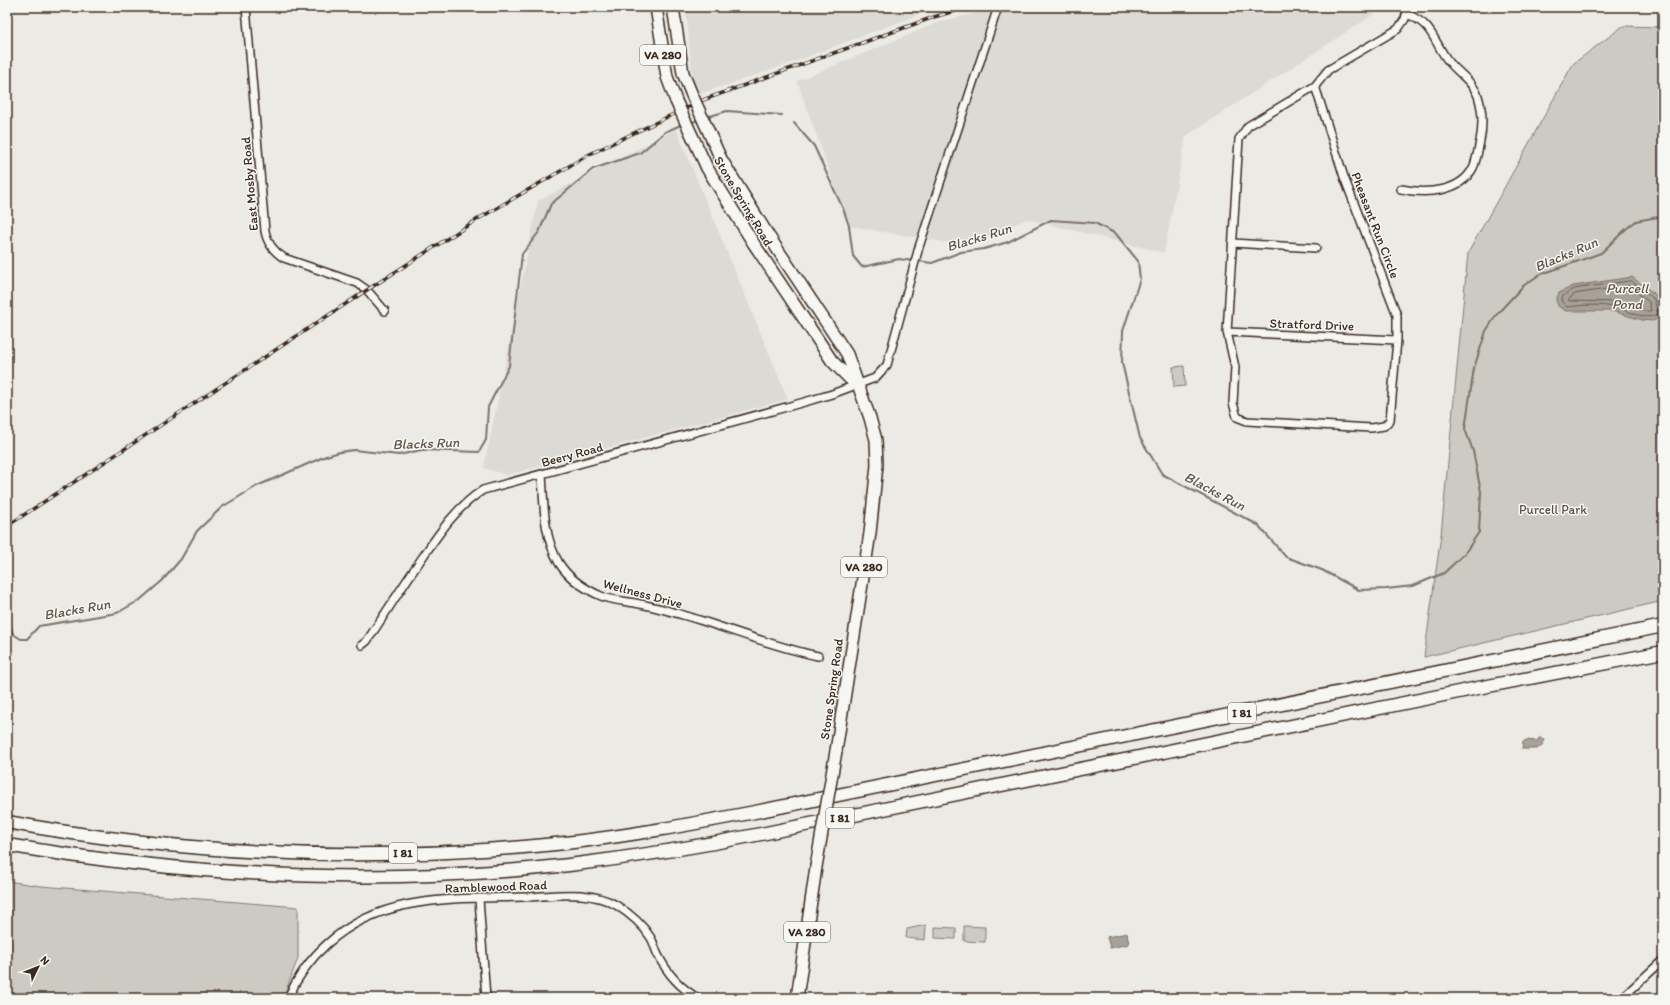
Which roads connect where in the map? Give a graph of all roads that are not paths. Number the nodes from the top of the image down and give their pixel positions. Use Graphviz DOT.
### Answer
graph roads {
  1 [pos="246,7"];
  2 [pos="656,7"];
  3 [pos="672,7"];
  4 [pos="998,7"];
  5 [pos="1408,11"];
  6 [pos="1315,86"];
  7 [pos="1401,189"];
  8 [pos="1233,243"];
  9 [pos="1316,248"];
  10 [pos="385,311"];
  11 [pos="1227,332"];
  12 [pos="1397,340"];
  13 [pos="857,385"];
  14 [pos="542,474"];
  15 [pos="1663,626"];
  16 [pos="362,645"];
  17 [pos="1663,652"];
  18 [pos="818,656"];
  19 [pos="7,822"];
  20 [pos="7,845"];
  21 [pos="479,899"];
  22 [pos="1663,960"];
  23 [pos="288,998"];
  24 [pos="486,998"];
  25 [pos="698,998"];
  26 [pos="797,998"];
  27 [pos="1622,998"];
  1 -- 10 [label="street, East Mosby Road"];
  2 -- 13 [label="main road, Stone Spring Road / VA 280, bridge"];
  3 -- 13 [label="main road, Stone Spring Road / VA 280, bridge"];
  4 -- 13 [label="street"];
  5 -- 6 [label="street"];
  5 -- 7 [label="street"];
  6 -- 8 [label="street, Pheasant Run Circle"];
  6 -- 12 [label="street, Pheasant Run Circle"];
  8 -- 9 [label="street"];
  8 -- 11 [label="street, Pheasant Run Circle"];
  11 -- 12 [label="street, Stratford Drive"];
  11 -- 12 [label="street, Pheasant Run Circle"];
  13 -- 14 [label="street, Beery Road"];
  13 -- 26 [label="main road, Stone Spring Road / VA 280, bridge"];
  14 -- 16 [label="street, Beery Road"];
  14 -- 18 [label="street, Wellness Drive"];
  15 -- 19 [label="highway, I 81"];
  17 -- 20 [label="highway, I 81"];
  21 -- 23 [label="street, Ramblewood Road"];
  21 -- 24 [label="street"];
  21 -- 25 [label="street, Ramblewood Road"];
  22 -- 27 [label="street"];
}
